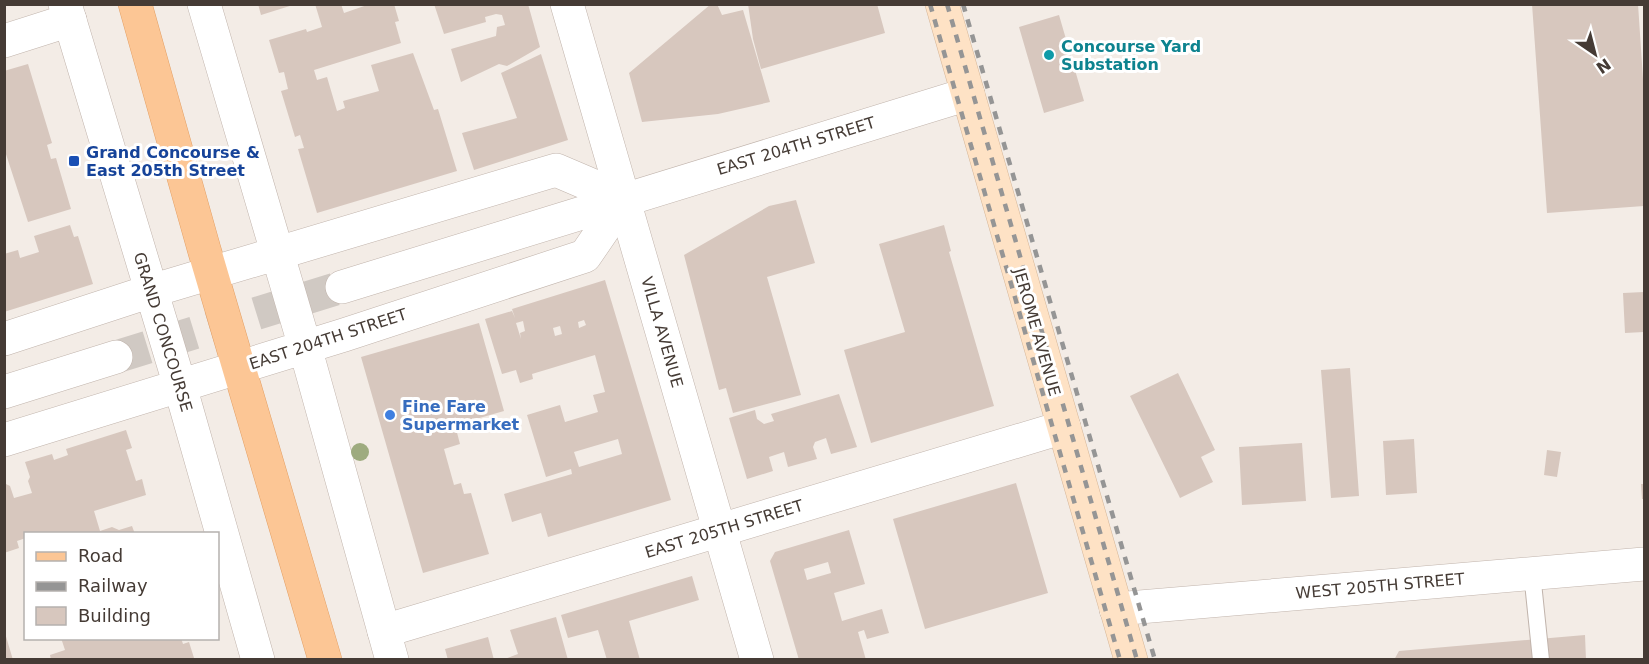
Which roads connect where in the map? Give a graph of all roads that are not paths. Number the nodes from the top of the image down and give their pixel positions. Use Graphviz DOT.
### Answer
graph roads {
  1 [pos="135,4"];
  2 [pos="204,4"];
  3 [pos="567,4"];
  4 [pos="942,4"];
  5 [pos="67,12"];
  6 [pos="4,40"];
  7 [pos="968,94"];
  8 [pos="624,199"];
  9 [pos="278,253"];
  10 [pos="211,273"];
  11 [pos="342,287"];
  12 [pos="151,291"];
  13 [pos="4,339"];
  14 [pos="305,347"];
  15 [pos="116,357"];
  16 [pos="238,368"];
  17 [pos="180,386"];
  18 [pos="4,392"];
  19 [pos="1064,427"];
  20 [pos="4,440"];
  21 [pos="720,530"];
  22 [pos="1644,564"];
  23 [pos="1532,573"];
  24 [pos="1116,609"];
  25 [pos="388,645"];
  26 [pos="322,658"];
  27 [pos="258,660"];
  28 [pos="757,660"];
  29 [pos="1131,660"];
  30 [pos="1541,660"];
  1 -- 10 [label="main road"];
  2 -- 9 [label="street"];
  3 -- 8 [label="street, VILLA AVENUE"];
  4 -- 7 [label="main road, JEROME AVENUE"];
  5 -- 6 [label="street"];
  5 -- 12 [label="street, GRAND CONCOURSE"];
  7 -- 8 [label="street, EAST 204TH STREET"];
  7 -- 19 [label="main road, JEROME AVENUE"];
  8 -- 9 [label="street"];
  8 -- 11 [label="street, EAST 204TH STREET"];
  8 -- 14 [label="street, EAST 204TH STREET"];
  8 -- 21 [label="street, VILLA AVENUE"];
  9 -- 10 [label="street"];
  9 -- 14 [label="street"];
  10 -- 12 [label="street"];
  10 -- 16 [label="main road"];
  12 -- 13 [label="street"];
  12 -- 17 [label="street, GRAND CONCOURSE"];
  14 -- 16 [label="street, EAST 204TH STREET"];
  14 -- 25 [label="street"];
  15 -- 18 [label="street"];
  16 -- 17 [label="street, EAST 204TH STREET"];
  16 -- 26 [label="main road"];
  17 -- 20 [label="street, EAST 204TH STREET"];
  17 -- 27 [label="street, GRAND CONCOURSE"];
  19 -- 21 [label="street, EAST 205TH STREET"];
  19 -- 24 [label="main road, JEROME AVENUE"];
  21 -- 25 [label="street, EAST 205TH STREET"];
  21 -- 28 [label="street, VILLA AVENUE"];
  22 -- 23 [label="street, WEST 205TH STREET"];
  23 -- 24 [label="street, WEST 205TH STREET"];
  23 -- 30 [label="lane"];
  24 -- 29 [label="main road, JEROME AVENUE"];
}
